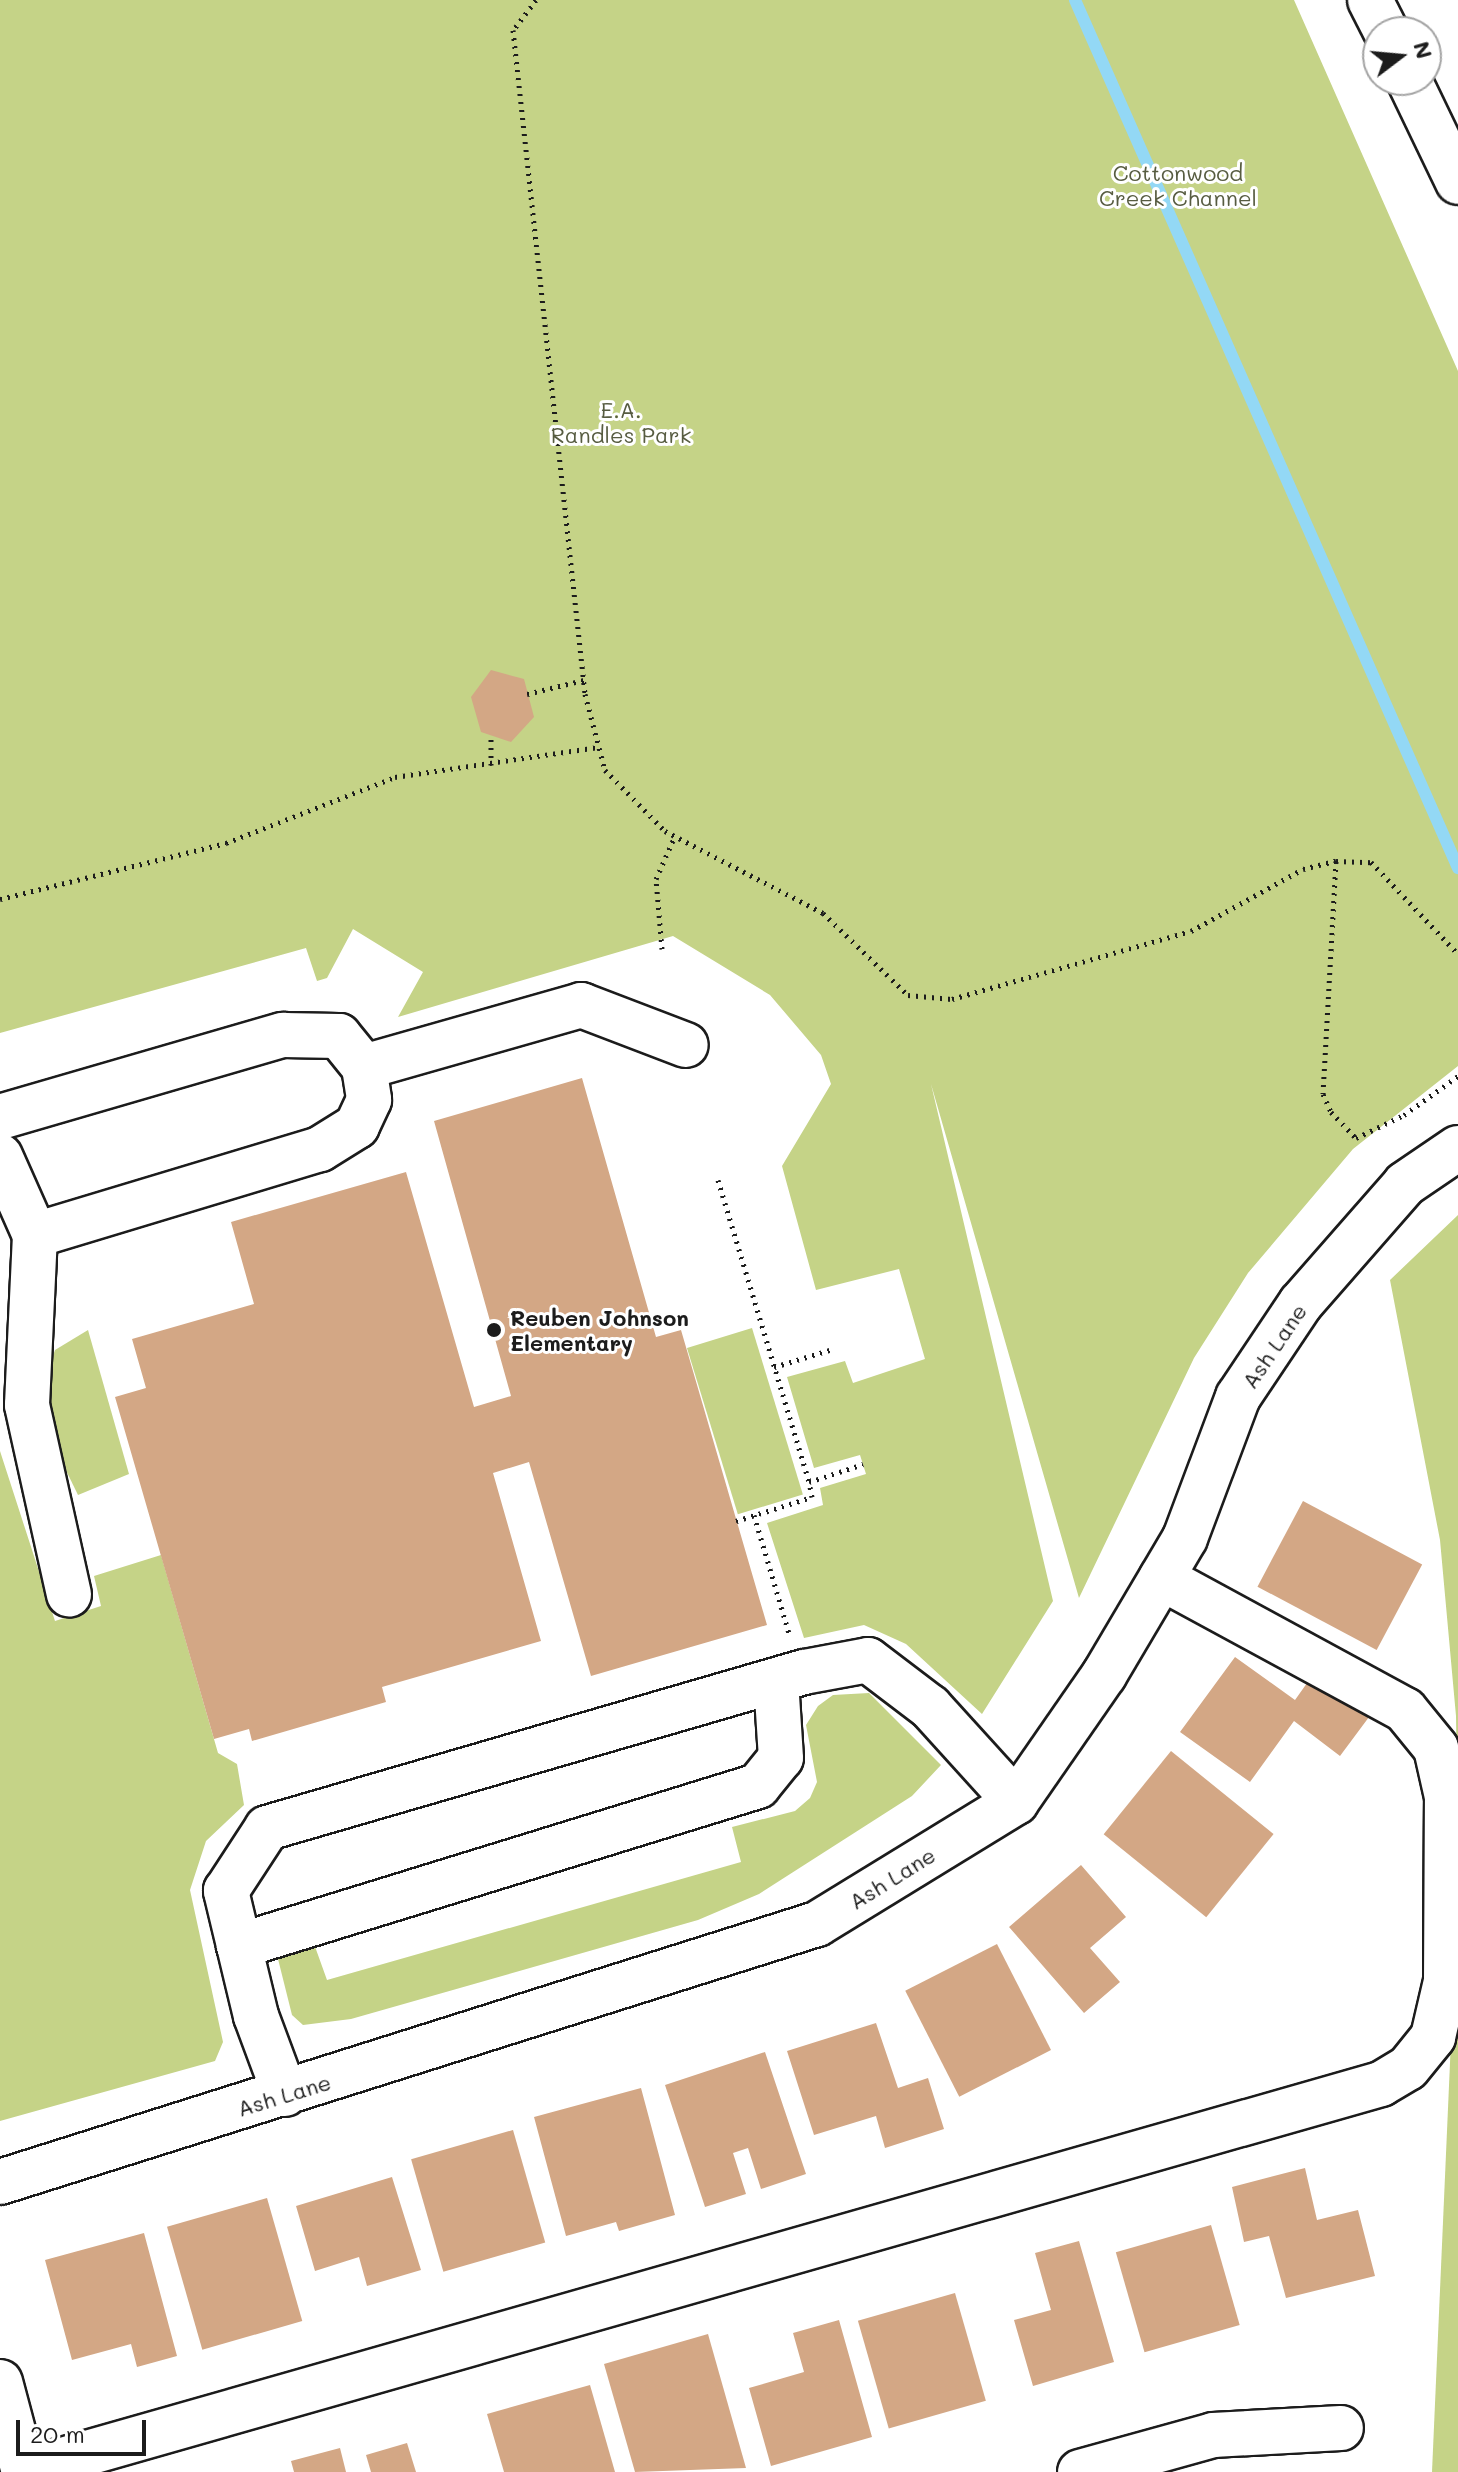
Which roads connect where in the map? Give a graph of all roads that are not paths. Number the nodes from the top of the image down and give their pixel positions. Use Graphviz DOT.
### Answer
graph roads {
  1 [pos="1417,96"];
  2 [pos="1458,182"];
  3 [pos="686,1045"];
  4 [pos="364,1067"];
  5 [pos="0,1117"];
  6 [pos="1458,1148"];
  7 [pos="0,1156"];
  8 [pos="35,1235"];
  9 [pos="1162,1578"];
  10 [pos="69,1594"];
  11 [pos="784,1661"];
  12 [pos="1016,1802"];
  13 [pos="239,1946"];
  14 [pos="285,2094"];
  15 [pos="0,2182"];
  16 [pos="0,2382"];
  17 [pos="1341,2428"];
  18 [pos="1174,2459"];
  19 [pos="24,2472"];
  20 [pos="1080,2472"];
  1 -- 2 [label="street"];
  3 -- 4 [label="street"];
  4 -- 5 [label="street"];
  4 -- 8 [label="street"];
  6 -- 9 [label="street, Ash Lane"];
  7 -- 8 [label="street"];
  8 -- 10 [label="street"];
  9 -- 12 [label="street, Ash Lane"];
  9 -- 19 [label="street"];
  11 -- 12 [label="street"];
  11 -- 13 [label="street"];
  11 -- 13 [label="street"];
  12 -- 14 [label="street, Ash Lane"];
  13 -- 14 [label="street"];
  14 -- 15 [label="street, Ash Lane"];
  16 -- 19 [label="street"];
  17 -- 18 [label="street"];
  18 -- 20 [label="street"];
}
